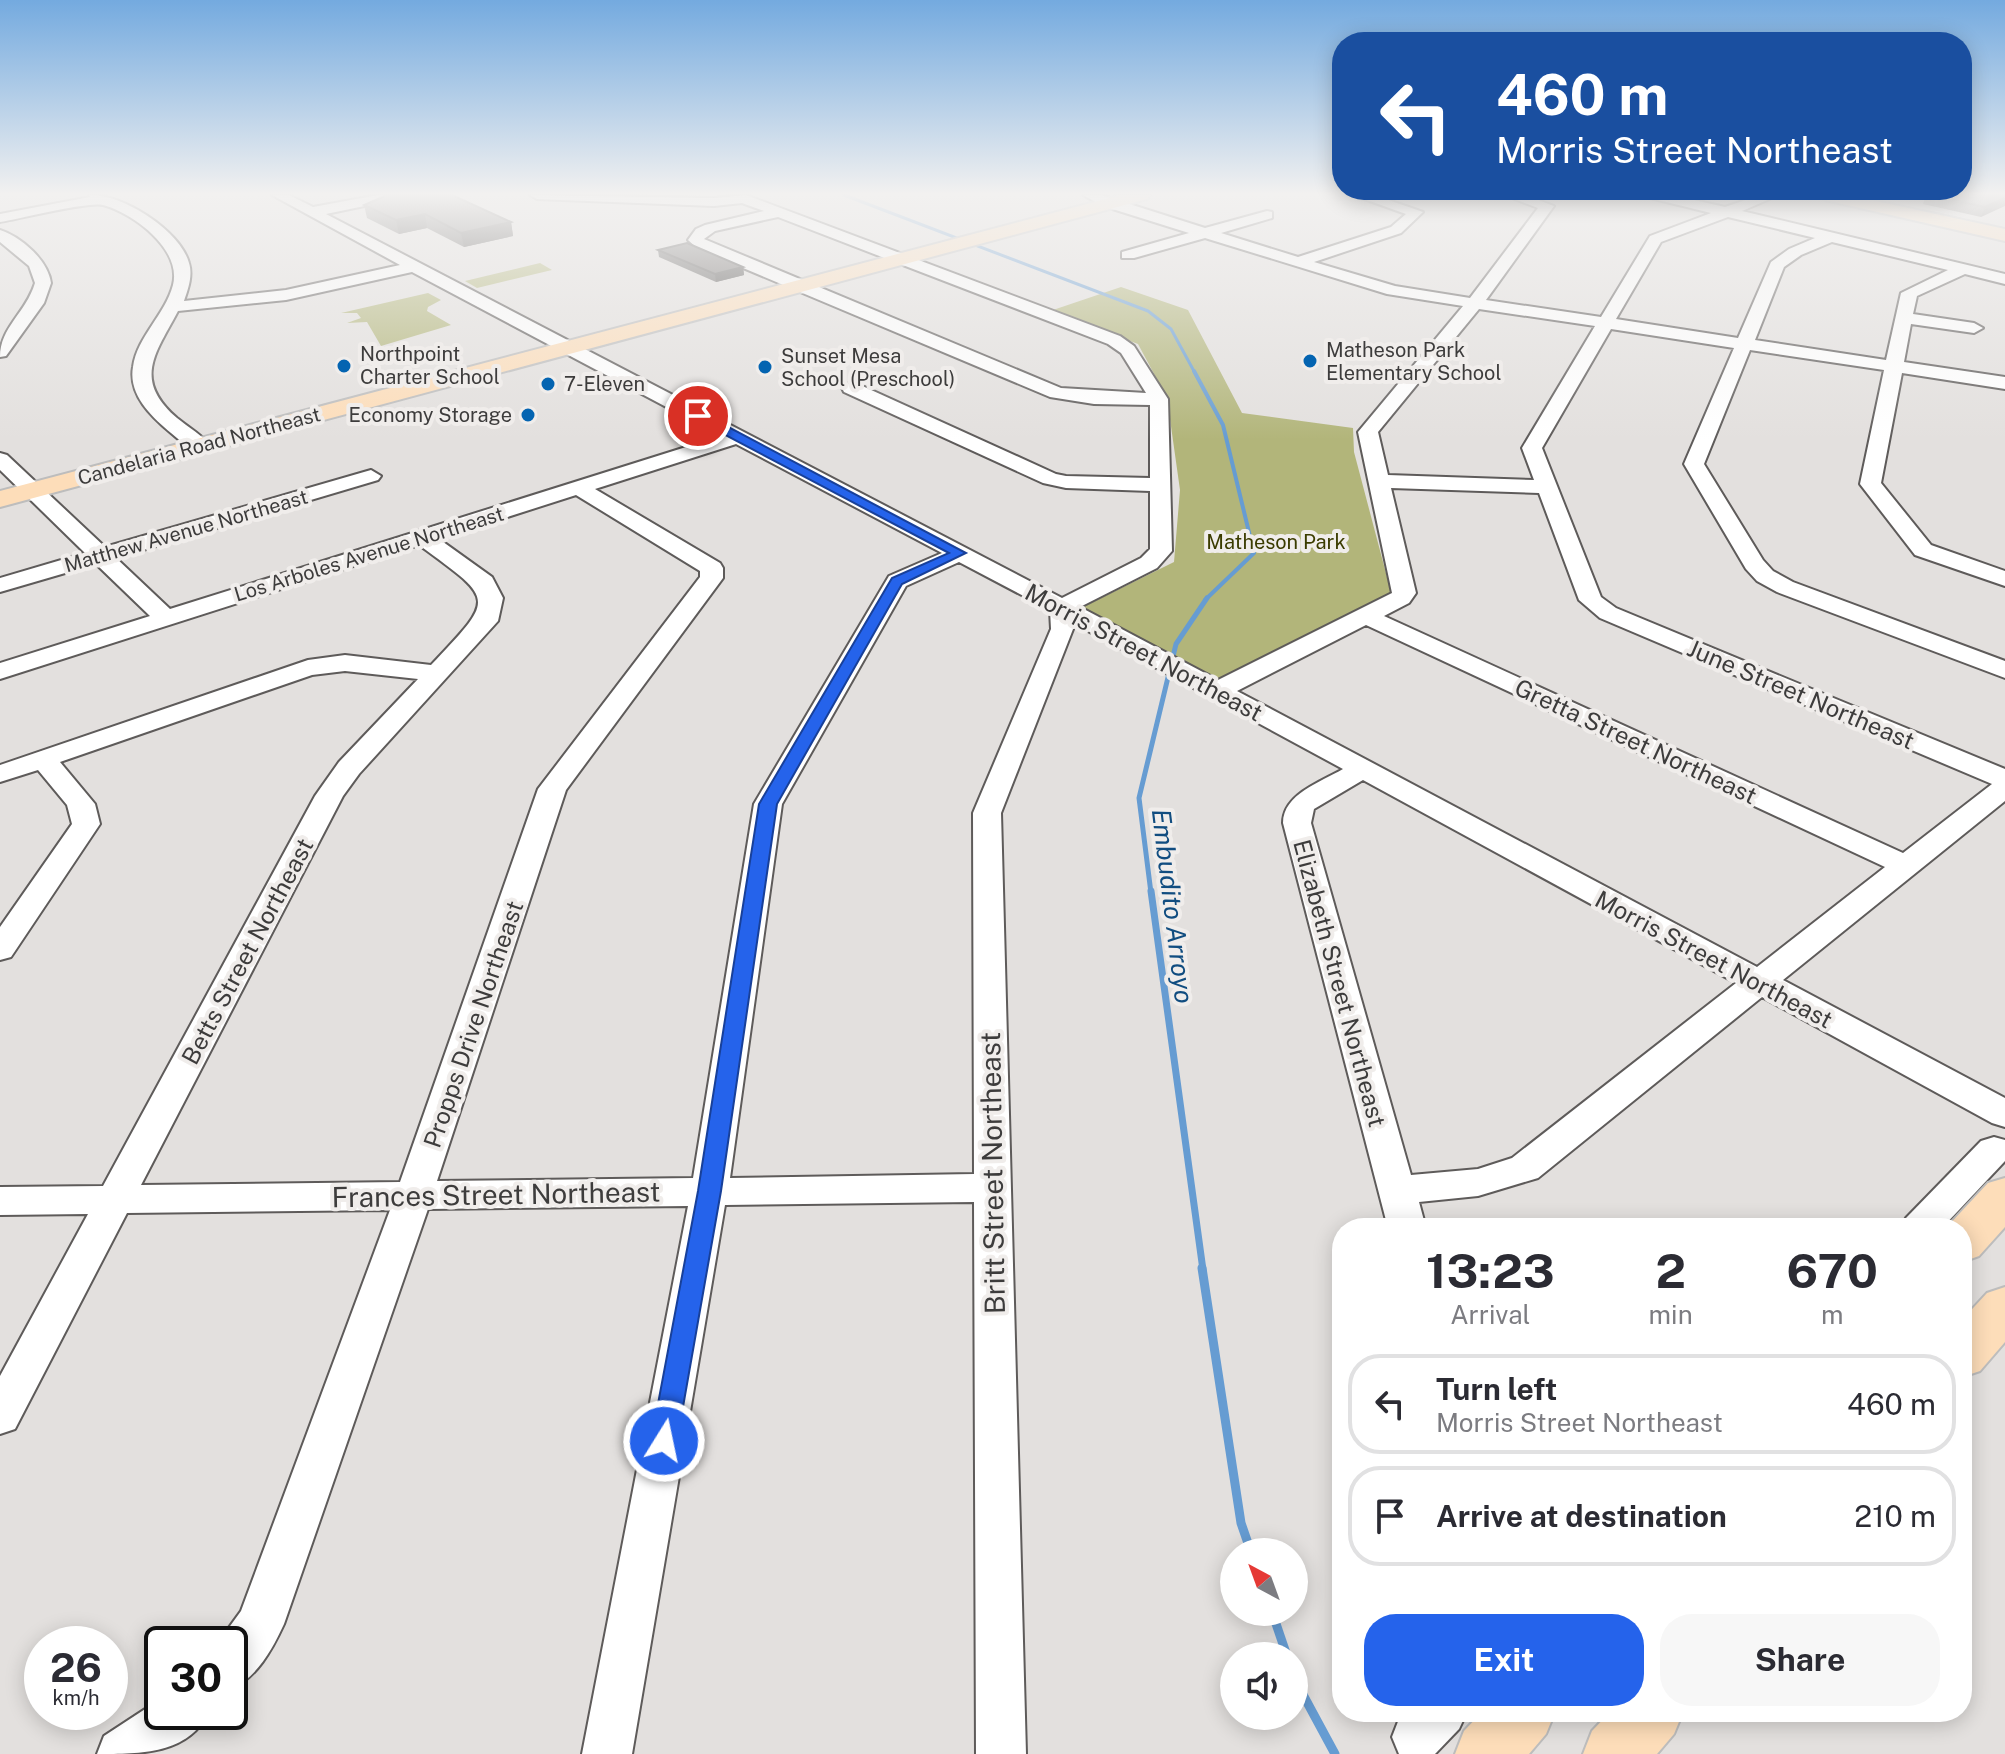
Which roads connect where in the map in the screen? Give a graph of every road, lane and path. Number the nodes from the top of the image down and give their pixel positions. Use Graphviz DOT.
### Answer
graph roads {
  1 [pos="43,277"];
  2 [pos="182,277"];
  3 [pos="367,277"];
  4 [pos="436,277"];
  5 [pos="779,277"];
  6 [pos="817,277"];
  7 [pos="946,277"];
  8 [pos="1344,277"];
  9 [pos="1494,277"];
  10 [pos="1632,277"];
  11 [pos="1772,277"];
  12 [pos="1946,277"];
  13 [pos="794,283"];
  14 [pos="1474,304"];
  15 [pos="173,307"];
  16 [pos="1905,318"];
  17 [pos="1604,323"];
  18 [pos="1974,328"];
  19 [pos="1746,344"];
  20 [pos="563,345"];
  21 [pos="0,352"];
  22 [pos="1895,367"];
  23 [pos="2005,383"];
  24 [pos="851,388"];
  25 [pos="1159,399"];
  26 [pos="737,437"];
  27 [pos="196,442"];
  28 [pos="0,459"];
  29 [pos="371,476"];
  30 [pos="1379,481"];
  31 [pos="1161,485"];
  32 [pos="19,487"];
  33 [pos="1547,487"];
  34 [pos="579,488"];
  35 [pos="0,499"];
  36 [pos="422,537"];
  37 [pos="960,553"];
  38 [pos="103,555"];
  39 [pos="2005,579"];
  40 [pos="0,585"];
  41 [pos="1062,607"];
  42 [pos="1367,617"];
  43 [pos="166,618"];
  44 [pos="2005,670"];
  45 [pos="0,671"];
  46 [pos="439,674"];
  47 [pos="1217,691"];
  48 [pos="43,759"];
  49 [pos="1361,770"];
  50 [pos="0,774"];
  51 [pos="2005,779"];
  52 [pos="2005,787"];
  53 [pos="1906,866"];
  54 [pos="0,950"];
  55 [pos="1760,984"];
  56 [pos="2005,1114"];
  57 [pos="1994,1150"];
  58 [pos="992,1188"];
  59 [pos="1396,1190"];
  60 [pos="709,1191"];
  61 [pos="414,1195"];
  62 [pos="2005,1196"];
  63 [pos="117,1199"];
  64 [pos="0,1201"];
  65 [pos="1404,1218"];
  66 [pos="1929,1218"];
  67 [pos="1972,1232"];
  68 [pos="2005,1307"];
  69 [pos="1972,1345"];
  70 [pos="0,1416"];
  71 [pos="248,1641"];
  72 [pos="1515,1722"];
  73 [pos="157,1730"];
  74 [pos="122,1754"];
  75 [pos="607,1754"];
  76 [pos="1001,1754"];
  77 [pos="1487,1754"];
  1 -- 21 [label="street"];
  2 -- 15 [label="street"];
  3 -- 15 [label="street"];
  4 -- 20 [label="street, Morris Street Northeast"];
  5 -- 13 [label="street"];
  6 -- 13 [label="main road, Candelaria Road Northeast"];
  7 -- 25 [label="street"];
  8 -- 14 [label="street"];
  9 -- 14 [label="street"];
  10 -- 17 [label="street"];
  11 -- 19 [label="street"];
  12 -- 16 [label="street"];
  13 -- 20 [label="main road, Candelaria Road Northeast"];
  13 -- 25 [label="street"];
  14 -- 17 [label="street"];
  14 -- 30 [label="street"];
  15 -- 27 [label="street"];
  16 -- 18 [label="street"];
  16 -- 22 [label="street"];
  17 -- 19 [label="street"];
  17 -- 33 [label="street"];
  19 -- 22 [label="street"];
  19 -- 44 [label="street"];
  20 -- 26 [label="street, Morris Street Northeast"];
  20 -- 27 [label="main road, Candelaria Road Northeast"];
  22 -- 23 [label="street"];
  22 -- 39 [label="street"];
  24 -- 31 [label="street"];
  25 -- 31 [label="street"];
  26 -- 34 [label="street, Los Arboles Avenue Northeast"];
  26 -- 37 [label="street, Morris Street Northeast"];
  27 -- 32 [label="main road, Candelaria Road Northeast"];
  28 -- 32 [label="street"];
  29 -- 38 [label="street, Matthew Avenue Northeast"];
  30 -- 33 [label="street"];
  30 -- 42 [label="street"];
  31 -- 41 [label="street"];
  32 -- 35 [label="main road, Candelaria Road Northeast"];
  32 -- 38 [label="street"];
  33 -- 51 [label="street, June Street Northeast"];
  34 -- 36 [label="street, Los Arboles Avenue Northeast"];
  34 -- 61 [label="street, Propps Drive Northeast"];
  36 -- 43 [label="street, Los Arboles Avenue Northeast"];
  36 -- 46 [label="street, Betts Street Northeast"];
  37 -- 41 [label="street, Morris Street Northeast"];
  37 -- 60 [label="street"];
  38 -- 40 [label="street, Matthew Avenue Northeast"];
  38 -- 43 [label="street"];
  41 -- 47 [label="street, Morris Street Northeast"];
  41 -- 58 [label="street, Britt Street Northeast"];
  42 -- 47 [label="street"];
  42 -- 53 [label="street, Gretta Street Northeast"];
  43 -- 45 [label="street, Los Arboles Avenue Northeast"];
  46 -- 48 [label="street"];
  46 -- 63 [label="street, Betts Street Northeast"];
  47 -- 49 [label="street, Morris Street Northeast"];
  48 -- 50 [label="street"];
  48 -- 54 [label="street"];
  49 -- 55 [label="street, Morris Street Northeast"];
  49 -- 59 [label="street, Elizabeth Street Northeast"];
  52 -- 53 [label="street"];
  53 -- 55 [label="street"];
  55 -- 56 [label="street, Morris Street Northeast"];
  55 -- 59 [label="street"];
  57 -- 66 [label="street"];
  58 -- 60 [label="street, Frances Street Northeast"];
  58 -- 76 [label="street, Britt Street Northeast"];
  59 -- 65 [label="street, Elizabeth Street Northeast"];
  60 -- 61 [label="street, Frances Street Northeast"];
  60 -- 75 [label="street"];
  61 -- 63 [label="street, Frances Street Northeast"];
  61 -- 71 [label="street, Propps Drive Northeast"];
  62 -- 67 [label="main road"];
  63 -- 64 [label="street, Frances Street Northeast"];
  63 -- 70 [label="street, Betts Street Northeast"];
  68 -- 69 [label="main road"];
  72 -- 77 [label="main road"];
  73 -- 74 [label="street"];
}
